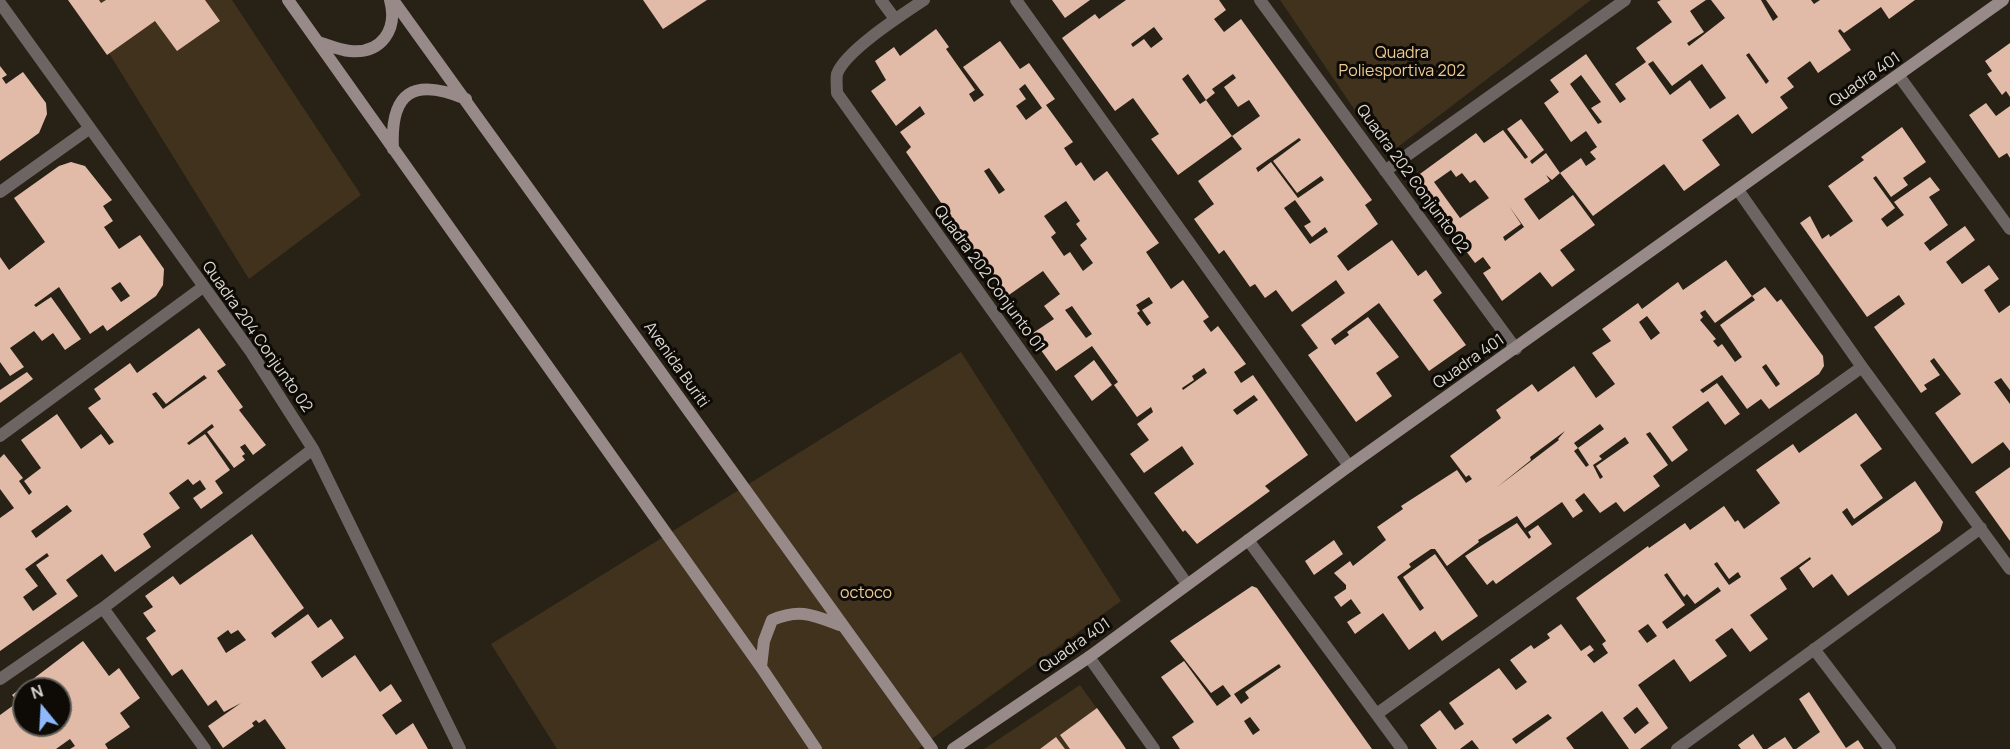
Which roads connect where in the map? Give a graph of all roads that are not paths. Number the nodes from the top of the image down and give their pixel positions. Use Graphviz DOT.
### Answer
graph roads {
  1 [pos="288,0"];
  2 [pos="392,0"];
  3 [pos="881,0"];
  4 [pos="924,0"];
  5 [pos="1016,0"];
  6 [pos="1260,0"];
  7 [pos="1625,0"];
  8 [pos="2003,0"];
  9 [pos="0,3"];
  10 [pos="895,19"];
  11 [pos="318,42"];
  12 [pos="1899,76"];
  13 [pos="467,99"];
  14 [pos="90,128"];
  15 [pos="393,150"];
  16 [pos="1385,171"];
  17 [pos="1738,190"];
  18 [pos="0,192"];
  19 [pos="2010,229"];
  20 [pos="203,287"];
  21 [pos="1516,349"];
  22 [pos="1862,367"];
  23 [pos="0,436"];
  24 [pos="313,449"];
  25 [pos="1349,466"];
  26 [pos="1981,528"];
  27 [pos="1248,540"];
  28 [pos="2010,569"];
  29 [pos="1187,584"];
  30 [pos="103,608"];
  31 [pos="841,626"];
  32 [pos="1814,649"];
  33 [pos="1089,657"];
  34 [pos="761,667"];
  35 [pos="0,679"];
  36 [pos="1378,712"];
  37 [pos="205,749"];
  38 [pos="460,749"];
  39 [pos="816,749"];
  40 [pos="932,749"];
  41 [pos="953,749"];
  42 [pos="1154,749"];
  43 [pos="1402,749"];
  44 [pos="1677,749"];
  45 [pos="1890,749"];
  1 -- 11 [label="main road"];
  2 -- 11 [label="main road"];
  2 -- 13 [label="main road, Avenida Buriti"];
  3 -- 10 [label="street"];
  4 -- 10 [label="street, Quadra 202 Conjunto 01"];
  5 -- 25 [label="street"];
  6 -- 16 [label="street, Quadra 202 Conjunto 02"];
  7 -- 16 [label="street"];
  8 -- 12 [label="main road, Quadra 401"];
  9 -- 14 [label="street, Quadra 204 Conjunto 02"];
  10 -- 29 [label="street, Quadra 202 Conjunto 01"];
  11 -- 15 [label="main road"];
  12 -- 17 [label="main road, Quadra 401"];
  12 -- 19 [label="street"];
  13 -- 15 [label="main road"];
  13 -- 31 [label="main road, Avenida Buriti"];
  14 -- 18 [label="street"];
  14 -- 20 [label="street, Quadra 204 Conjunto 02"];
  15 -- 34 [label="main road"];
  16 -- 21 [label="street, Quadra 202 Conjunto 02"];
  17 -- 21 [label="main road, Quadra 401"];
  17 -- 22 [label="street"];
  20 -- 23 [label="street"];
  20 -- 24 [label="street, Quadra 204 Conjunto 02"];
  21 -- 25 [label="main road, Quadra 401"];
  22 -- 26 [label="street"];
  22 -- 36 [label="street"];
  24 -- 30 [label="street"];
  24 -- 38 [label="street, Quadra 204 Conjunto 02"];
  25 -- 27 [label="main road, Quadra 401"];
  26 -- 28 [label="street"];
  26 -- 32 [label="street"];
  27 -- 29 [label="main road, Quadra 401"];
  27 -- 36 [label="street"];
  29 -- 33 [label="main road, Quadra 401"];
  30 -- 35 [label="street"];
  30 -- 37 [label="street"];
  31 -- 34 [label="main road"];
  31 -- 40 [label="main road, Avenida Buriti"];
  32 -- 44 [label="street"];
  32 -- 45 [label="street"];
  33 -- 41 [label="main road, Quadra 401"];
  33 -- 42 [label="street"];
  34 -- 39 [label="main road"];
  36 -- 43 [label="street"];
}
